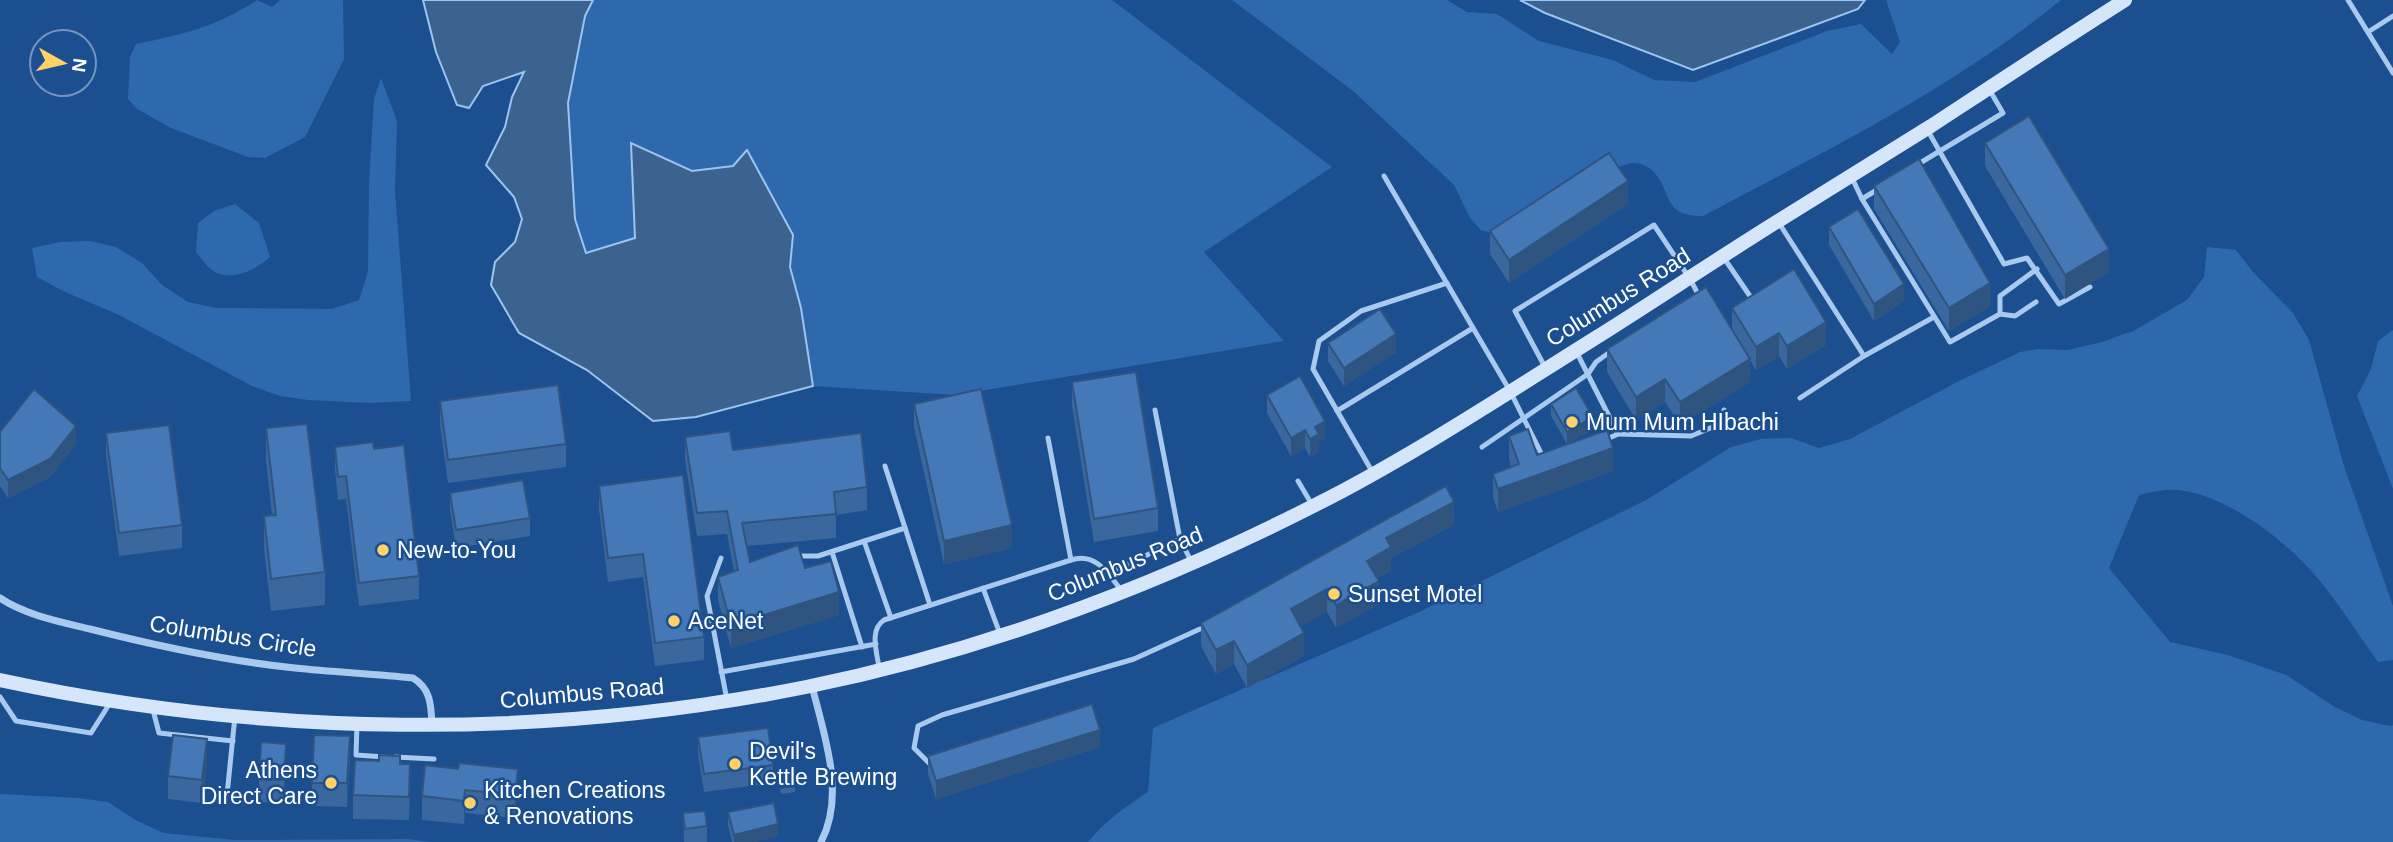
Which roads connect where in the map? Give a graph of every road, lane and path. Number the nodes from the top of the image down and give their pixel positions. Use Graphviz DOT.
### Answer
graph roads {
  1 [pos="2125,0"];
  2 [pos="2348,0"];
  3 [pos="2393,16"];
  4 [pos="2368,32"];
  5 [pos="2393,73"];
  6 [pos="1989,88"];
  7 [pos="1926,129"];
  8 [pos="1940,152"];
  9 [pos="1906,172"];
  10 [pos="1851,175"];
  11 [pos="1384,176"];
  12 [pos="1884,185"];
  13 [pos="1862,199"];
  14 [pos="1777,221"];
  15 [pos="1724,257"];
  16 [pos="2037,269"];
  17 [pos="1690,279"];
  18 [pos="1447,284"];
  19 [pos="2090,287"];
  20 [pos="1686,302"];
  21 [pos="2036,302"];
  22 [pos="1758,308"];
  23 [pos="2000,314"];
  24 [pos="1934,317"];
  25 [pos="1473,328"];
  26 [pos="1618,347"];
  27 [pos="1576,350"];
  28 [pos="1864,356"];
  29 [pos="1545,369"];
  30 [pos="1588,374"];
  31 [pos="1510,391"];
  32 [pos="1800,398"];
  33 [pos="1155,410"];
  34 [pos="1724,410"];
  35 [pos="1337,411"];
  36 [pos="1524,418"];
  37 [pos="1618,434"];
  38 [pos="1048,438"];
  39 [pos="1595,444"];
  40 [pos="1482,447"];
  41 [pos="1547,465"];
  42 [pos="885,466"];
  43 [pos="1373,473"];
  44 [pos="1298,481"];
  45 [pos="1313,506"];
  46 [pos="905,528"];
  47 [pos="1180,539"];
  48 [pos="864,541"];
  49 [pos="832,552"];
  50 [pos="793,556"];
  51 [pos="722,558"];
  52 [pos="1070,559"];
  53 [pos="1192,564"];
  54 [pos="1108,574"];
  55 [pos="983,588"];
  56 [pos="1123,592"];
  57 [pos="0,598"];
  58 [pos="930,605"];
  59 [pos="891,618"];
  60 [pos="1200,629"];
  61 [pos="1000,635"];
  62 [pos="876,644"];
  63 [pos="862,647"];
  64 [pos="879,669"];
  65 [pos="721,672"];
  66 [pos="0,680"];
  67 [pos="811,686"];
  68 [pos="0,697"];
  69 [pos="112,700"];
  70 [pos="727,700"];
  71 [pos="152,706"];
  72 [pos="235,716"];
  73 [pos="357,723"];
  74 [pos="432,725"];
  75 [pos="233,741"];
  76 [pos="434,759"];
  77 [pos="929,763"];
  78 [pos="227,796"];
  79 [pos="821,842"];
  1 -- 6 [label="main road, Columbus Road"];
  2 -- 4 [label="lane"];
  3 -- 4 [label="lane"];
  4 -- 5 [label="lane"];
  6 -- 7 [label="main road, Columbus Road"];
  6 -- 8 [label="lane"];
  7 -- 8 [label="lane"];
  7 -- 10 [label="main road, Columbus Road"];
  8 -- 9 [label="lane"];
  8 -- 16 [label="lane"];
  10 -- 13 [label="lane"];
  10 -- 14 [label="main road, Columbus Road"];
  11 -- 18 [label="lane"];
  12 -- 13 [label="lane"];
  13 -- 24 [label="lane"];
  14 -- 15 [label="main road, Columbus Road"];
  14 -- 28 [label="lane"];
  15 -- 17 [label="main road, Columbus Road"];
  15 -- 22 [label="lane"];
  16 -- 19 [label="lane"];
  16 -- 23 [label="lane"];
  17 -- 20 [label="lane"];
  17 -- 27 [label="main road, Columbus Road"];
  17 -- 29 [label="lane"];
  18 -- 25 [label="lane"];
  18 -- 35 [label="lane"];
  21 -- 23 [label="lane"];
  23 -- 24 [label="lane"];
  24 -- 28 [label="lane"];
  25 -- 31 [label="lane"];
  25 -- 35 [label="lane"];
  26 -- 30 [label="lane"];
  27 -- 29 [label="main road, Columbus Road"];
  27 -- 30 [label="lane"];
  28 -- 32 [label="lane"];
  29 -- 31 [label="main road, Columbus Road"];
  30 -- 36 [label="lane"];
  30 -- 37 [label="lane"];
  31 -- 36 [label="lane"];
  31 -- 43 [label="main road, Columbus Road"];
  33 -- 47 [label="lane"];
  34 -- 37 [label="lane"];
  35 -- 43 [label="lane"];
  36 -- 40 [label="lane"];
  36 -- 41 [label="lane"];
  37 -- 39 [label="lane"];
  38 -- 52 [label="lane"];
  42 -- 46 [label="lane"];
  43 -- 45 [label="main road, Columbus Road"];
  44 -- 45 [label="lane"];
  45 -- 53 [label="main road, Columbus Road"];
  46 -- 48 [label="lane"];
  46 -- 58 [label="lane"];
  47 -- 53 [label="lane"];
  47 -- 54 [label="lane"];
  48 -- 49 [label="lane"];
  48 -- 59 [label="lane"];
  49 -- 50 [label="lane"];
  49 -- 63 [label="lane"];
  51 -- 65 [label="lane"];
  52 -- 54 [label="lane"];
  52 -- 55 [label="lane"];
  53 -- 56 [label="main road, Columbus Road"];
  54 -- 56 [label="lane"];
  55 -- 58 [label="lane"];
  55 -- 61 [label="lane"];
  56 -- 61 [label="main road, Columbus Road"];
  57 -- 74 [label="street, Columbus Circle"];
  58 -- 59 [label="lane"];
  59 -- 62 [label="lane"];
  60 -- 77 [label="lane"];
  61 -- 64 [label="main road, Columbus Road"];
  62 -- 63 [label="lane"];
  62 -- 64 [label="lane"];
  63 -- 65 [label="lane"];
  64 -- 67 [label="main road, Columbus Road"];
  65 -- 70 [label="lane"];
  66 -- 69 [label="main road, Columbus Road"];
  67 -- 70 [label="main road, Columbus Road"];
  67 -- 79 [label="street"];
  68 -- 69 [label="lane"];
  69 -- 71 [label="main road, Columbus Road"];
  70 -- 74 [label="main road, Columbus Road"];
  71 -- 72 [label="main road, Columbus Road"];
  71 -- 75 [label="lane"];
  72 -- 73 [label="main road, Columbus Road"];
  72 -- 75 [label="lane"];
  73 -- 74 [label="main road, Columbus Road"];
  73 -- 76 [label="lane"];
  75 -- 78 [label="lane"];
}
